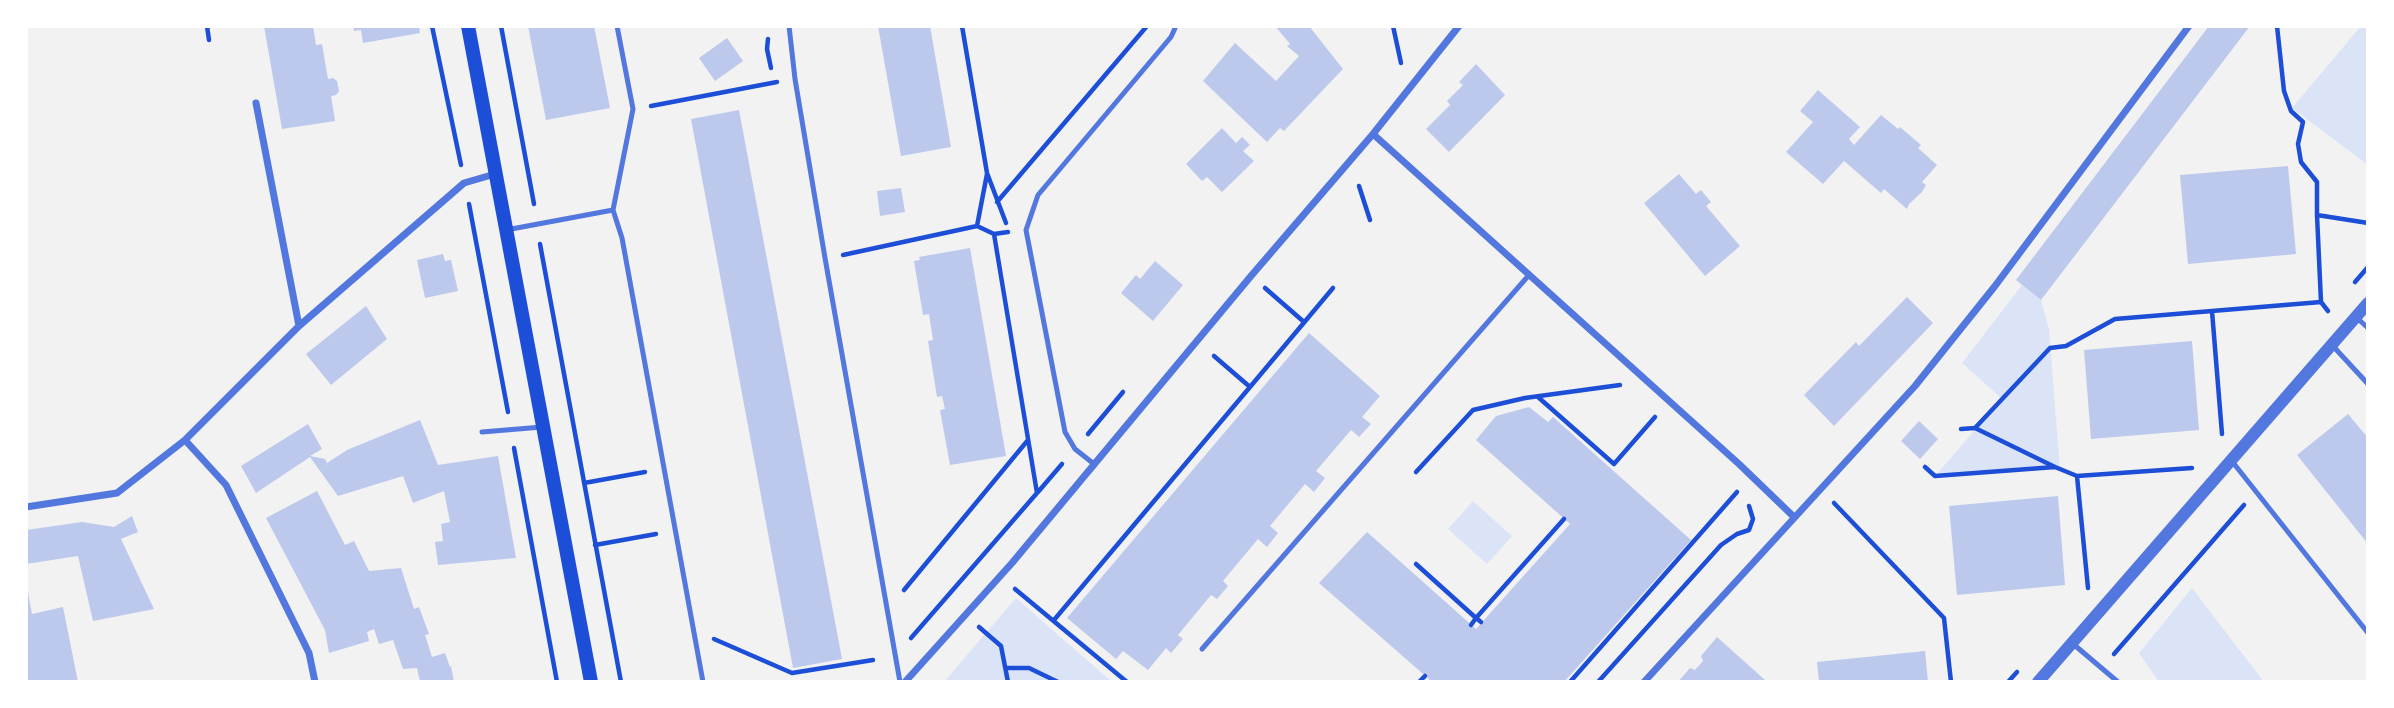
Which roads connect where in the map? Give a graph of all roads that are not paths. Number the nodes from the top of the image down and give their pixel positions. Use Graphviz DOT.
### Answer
graph roads {
  1 [pos="468,26"];
  2 [pos="617,26"];
  3 [pos="789,26"];
  4 [pos="1176,26"];
  5 [pos="1459,26"];
  6 [pos="2189,26"];
  7 [pos="256,103"];
  8 [pos="1373,134"];
  9 [pos="496,174"];
  10 [pos="613,210"];
  11 [pos="506,230"];
  12 [pos="1530,275"];
  13 [pos="2368,303"];
  14 [pos="2356,317"];
  15 [pos="299,326"];
  16 [pos="2368,328"];
  17 [pos="2332,344"];
  18 [pos="2368,384"];
  19 [pos="545,427"];
  20 [pos="482,432"];
  21 [pos="185,440"];
  22 [pos="2231,460"];
  23 [pos="1094,464"];
  24 [pos="26,508"];
  25 [pos="1794,517"];
  26 [pos="2368,633"];
  27 [pos="2071,643"];
  28 [pos="1202,649"];
  29 [pos="315,682"];
  30 [pos="591,682"];
  31 [pos="704,682"];
  32 [pos="902,682"];
  33 [pos="1644,682"];
  34 [pos="2038,682"];
  35 [pos="2118,682"];
  1 -- 9 [label="main road"];
  2 -- 10 [label="lane"];
  3 -- 32 [label="lane"];
  4 -- 23 [label="lane"];
  5 -- 8 [label="street"];
  6 -- 25 [label="street"];
  7 -- 15 [label="street"];
  8 -- 12 [label="street"];
  8 -- 23 [label="street"];
  9 -- 11 [label="main road"];
  9 -- 15 [label="street"];
  10 -- 11 [label="lane"];
  10 -- 31 [label="lane"];
  11 -- 19 [label="main road"];
  12 -- 25 [label="street"];
  12 -- 28 [label="lane"];
  13 -- 14 [label="street"];
  14 -- 16 [label="lane"];
  14 -- 17 [label="street"];
  15 -- 21 [label="street"];
  17 -- 18 [label="lane"];
  17 -- 22 [label="street"];
  19 -- 20 [label="lane"];
  19 -- 30 [label="main road"];
  21 -- 24 [label="street"];
  21 -- 29 [label="street"];
  22 -- 26 [label="lane"];
  22 -- 27 [label="street"];
  23 -- 32 [label="street"];
  25 -- 33 [label="street"];
  27 -- 34 [label="street"];
  27 -- 35 [label="lane"];
}
